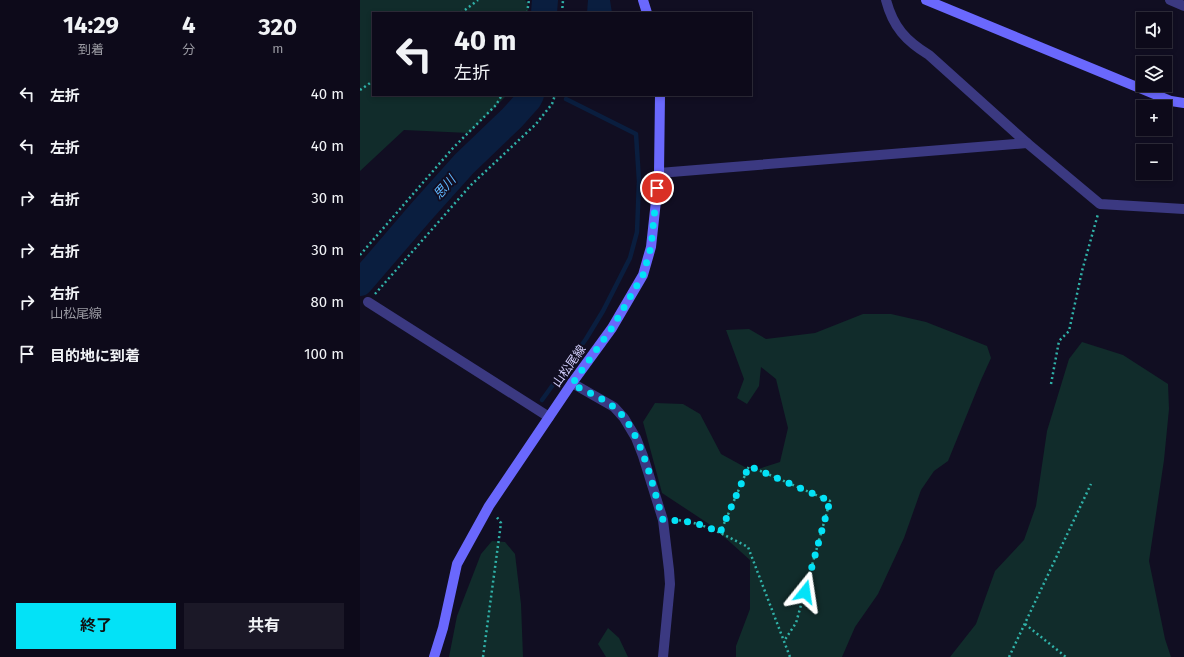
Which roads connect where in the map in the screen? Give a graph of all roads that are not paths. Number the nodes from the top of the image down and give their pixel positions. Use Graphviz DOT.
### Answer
graph roads {
  1 [pos="643,0"];
  2 [pos="886,0"];
  3 [pos="1170,0"];
  4 [pos="930,1"];
  5 [pos="1184,6"];
  6 [pos="647,12"];
  7 [pos="660,96"];
  8 [pos="1184,103"];
  9 [pos="1027,143"];
  10 [pos="659,173"];
  11 [pos="1184,208"];
  12 [pos="368,302"];
  13 [pos="572,384"];
  14 [pos="549,417"];
  15 [pos="434,657"];
  16 [pos="663,657"];
  1 -- 6 [label="main road"];
  2 -- 9 [label="street"];
  3 -- 5 [label="street"];
  4 -- 8 [label="main road"];
  7 -- 10 [label="main road, 山松尾線"];
  9 -- 10 [label="street"];
  9 -- 11 [label="street"];
  10 -- 13 [label="main road, 山松尾線"];
  12 -- 14 [label="street"];
  13 -- 14 [label="main road, 山松尾線"];
  13 -- 16 [label="street"];
  14 -- 15 [label="main road, 山松尾線"];
}
